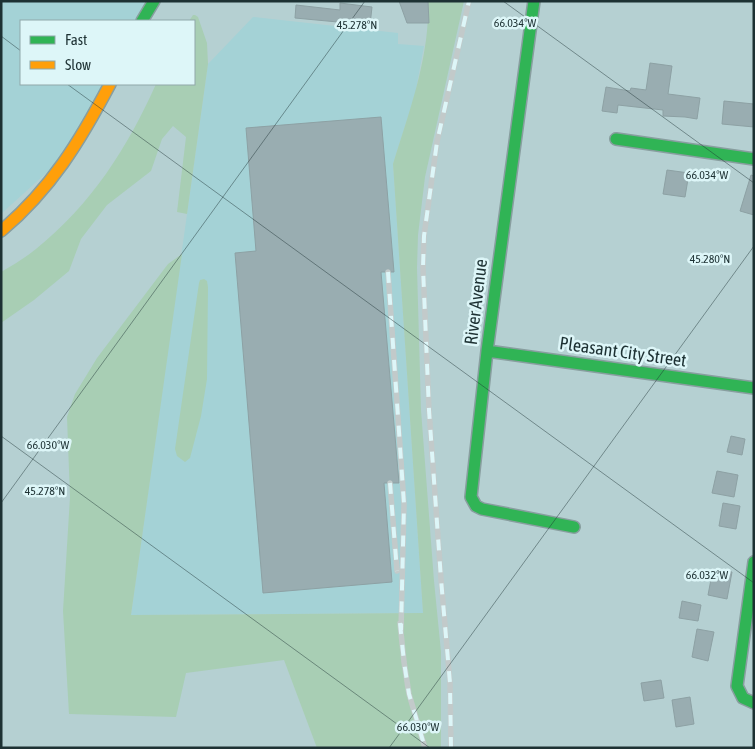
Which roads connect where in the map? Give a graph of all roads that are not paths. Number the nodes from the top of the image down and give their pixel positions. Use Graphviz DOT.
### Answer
graph roads {
  1 [pos="154,1"];
  2 [pos="534,1"];
  3 [pos="143,20"];
  4 [pos="110,85"];
  5 [pos="616,139"];
  6 [pos="754,159"];
  7 [pos="1,231"];
  8 [pos="487,351"];
  9 [pos="754,388"];
  10 [pos="574,527"];
  11 [pos="754,562"];
  12 [pos="754,703"];
  1 -- 3 [label="street"];
  2 -- 8 [label="street, River Avenue"];
  4 -- 7 [label="street"];
  5 -- 6 [label="street"];
  8 -- 9 [label="street, Pleasant City Street"];
  8 -- 10 [label="street, River Avenue"];
  11 -- 12 [label="street"];
}
